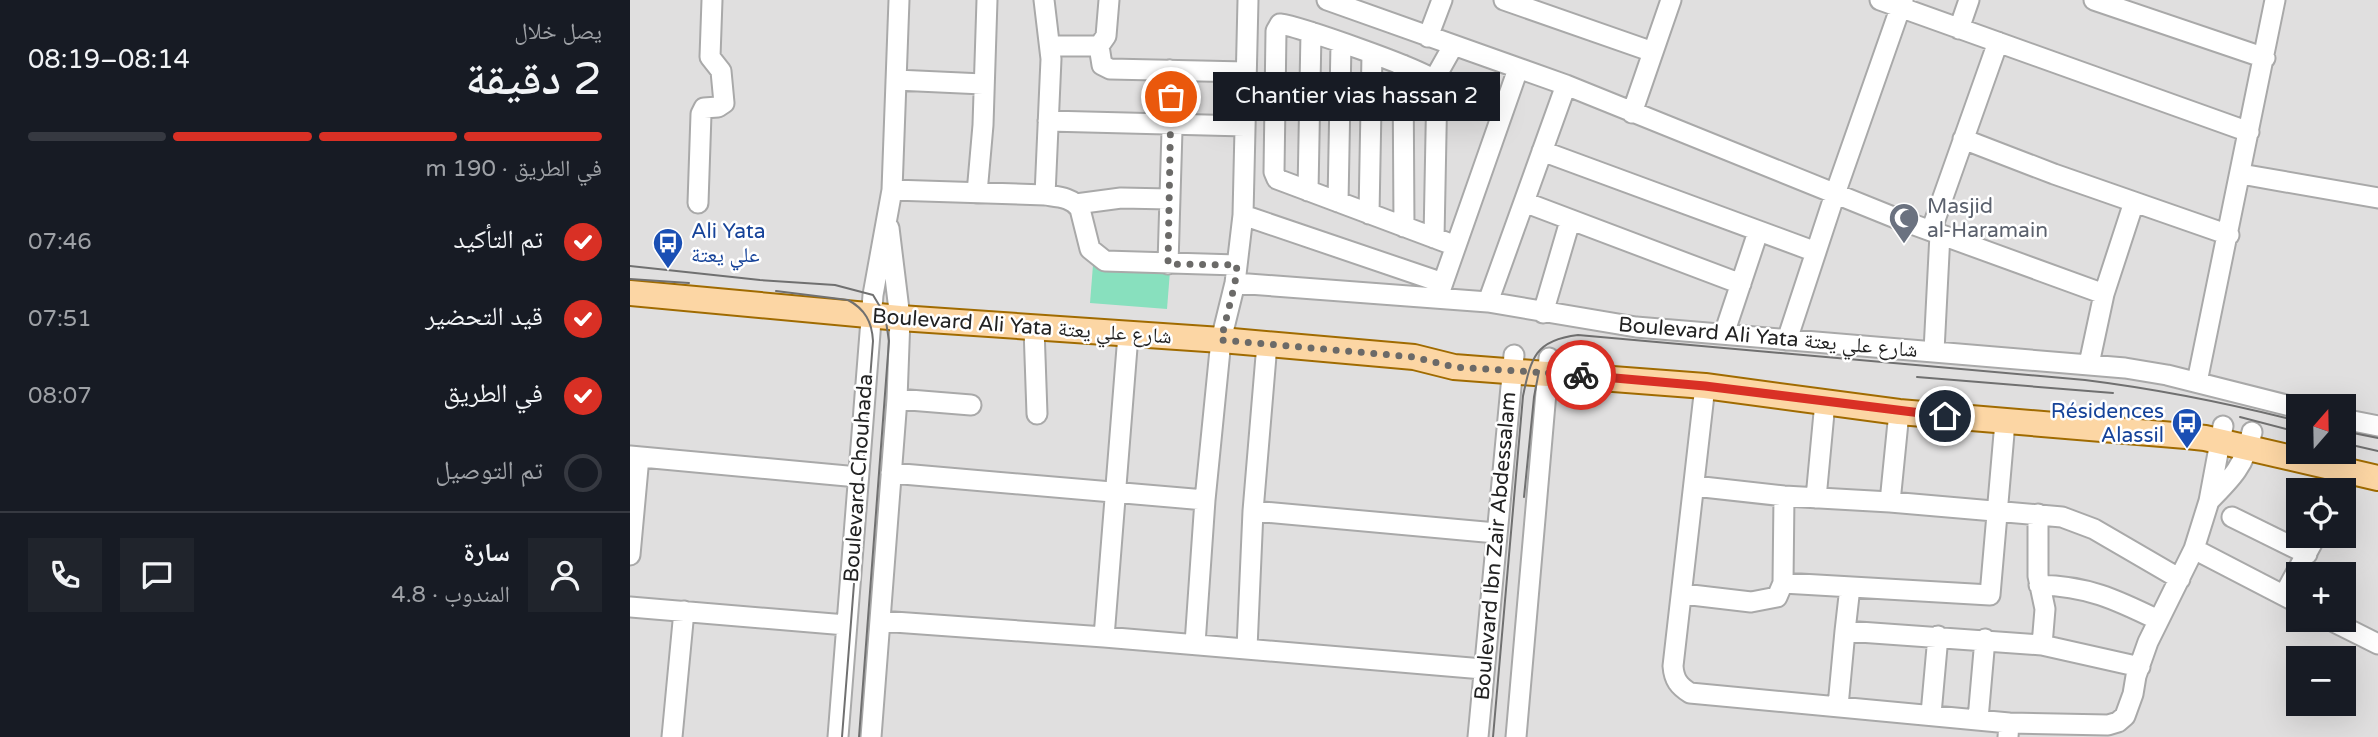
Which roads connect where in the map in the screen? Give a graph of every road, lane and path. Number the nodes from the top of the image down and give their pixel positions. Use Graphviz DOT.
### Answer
graph roads {
  1 [pos="712,0"];
  2 [pos="899,0"];
  3 [pos="987,0"];
  4 [pos="1044,0"];
  5 [pos="1110,0"];
  6 [pos="1248,0"];
  7 [pos="1327,0"];
  8 [pos="1442,0"];
  9 [pos="1504,0"];
  10 [pos="1671,0"];
  11 [pos="1880,0"];
  12 [pos="1969,0"];
  13 [pos="2094,0"];
  14 [pos="2276,0"];
  15 [pos="1901,4"];
  16 [pos="1959,29"];
  17 [pos="1311,33"];
  18 [pos="1428,37"];
  19 [pos="1998,42"];
  20 [pos="1341,43"];
  21 [pos="1050,46"];
  22 [pos="1099,46"];
  23 [pos="1453,46"];
  24 [pos="1653,52"];
  25 [pos="1372,54"];
  26 [pos="2265,58"];
  27 [pos="1403,65"];
  28 [pos="1170,69"];
  29 [pos="1518,69"];
  30 [pos="1246,72"];
  31 [pos="1435,78"];
  32 [pos="896,80"];
  33 [pos="983,84"];
  34 [pos="1566,85"];
  35 [pos="1632,113"];
  36 [pos="1048,121"];
  37 [pos="1172,124"];
  38 [pos="1245,126"];
  39 [pos="2249,132"];
  40 [pos="1963,139"];
  41 [pos="1542,151"];
  42 [pos="2241,174"];
  43 [pos="892,190"];
  44 [pos="1308,191"];
  45 [pos="977,193"];
  46 [pos="1835,194"];
  47 [pos="1045,195"];
  48 [pos="2378,198"];
  49 [pos="1170,199"];
  50 [pos="1338,202"];
  51 [pos="1524,202"];
  52 [pos="2134,202"];
  53 [pos="698,203"];
  54 [pos="1076,204"];
  55 [pos="1369,214"];
  56 [pos="1243,215"];
  57 [pos="887,220"];
  58 [pos="1570,221"];
  59 [pos="1404,227"];
  60 [pos="1758,232"];
  61 [pos="1935,232"];
  62 [pos="2228,235"];
  63 [pos="1434,238"];
  64 [pos="1456,246"];
  65 [pos="1815,252"];
  66 [pos="1168,264"];
  67 [pos="1236,274"];
  68 [pos="1741,284"];
  69 [pos="1440,290"];
  70 [pos="630,293"];
  71 [pos="2104,294"];
  72 [pos="1488,302"];
  73 [pos="1543,313"];
  74 [pos="871,315"];
  75 [pos="900,318"];
  76 [pos="1034,328"];
  77 [pos="1724,334"];
  78 [pos="1128,335"];
  79 [pos="1221,340"];
  80 [pos="1787,340"];
  81 [pos="1267,344"];
  82 [pos="1934,351"];
  83 [pos="1513,363"];
  84 [pos="2089,364"];
  85 [pos="1548,365"];
  86 [pos="2197,382"];
  87 [pos="1705,386"];
  88 [pos="897,399"];
  89 [pos="1825,402"];
  90 [pos="971,405"];
  91 [pos="2286,405"];
  92 [pos="1899,412"];
  93 [pos="1037,414"];
  94 [pos="1998,421"];
  95 [pos="2356,422"];
  96 [pos="2378,426"];
  97 [pos="2221,434"];
  98 [pos="2251,441"];
  99 [pos="2286,442"];
  100 [pos="635,457"];
  101 [pos="2356,457"];
  102 [pos="2378,461"];
  103 [pos="891,473"];
  104 [pos="858,477"];
  105 [pos="2339,478"];
  106 [pos="2378,478"];
  107 [pos="2356,480"];
  108 [pos="1694,486"];
  109 [pos="1117,491"];
  110 [pos="1784,496"];
  111 [pos="1816,498"];
  112 [pos="1205,500"];
  113 [pos="2209,501"];
  114 [pos="1890,502"];
  115 [pos="1992,510"];
  116 [pos="1253,511"];
  117 [pos="2038,514"];
  118 [pos="2232,517"];
  119 [pos="1496,533"];
  120 [pos="2310,548"];
  121 [pos="2194,549"];
  122 [pos="2307,554"];
  123 [pos="630,555"];
  124 [pos="2304,562"];
  125 [pos="2180,579"];
  126 [pos="1783,583"];
  127 [pos="2039,585"];
  128 [pos="1850,587"];
  129 [pos="1683,594"];
  130 [pos="2286,596"];
  131 [pos="630,607"];
  132 [pos="684,611"];
  133 [pos="2158,620"];
  134 [pos="880,621"];
  135 [pos="846,625"];
  136 [pos="1845,631"];
  137 [pos="2355,632"];
  138 [pos="1104,636"];
  139 [pos="1938,636"];
  140 [pos="1985,639"];
  141 [pos="2378,643"];
  142 [pos="1195,644"];
  143 [pos="2042,645"];
  144 [pos="1247,648"];
  145 [pos="2140,667"];
  146 [pos="1483,669"];
  147 [pos="1838,706"];
  148 [pos="1931,714"];
  149 [pos="1978,719"];
  150 [pos="2008,730"];
  151 [pos="672,737"];
  152 [pos="838,737"];
  153 [pos="871,737"];
  154 [pos="1478,737"];
  155 [pos="1516,737"];
  1 -- 53 [label="street"];
  2 -- 32 [label="street, Boulevard Chouhada"];
  3 -- 33 [label="street"];
  4 -- 21 [label="street"];
  5 -- 22 [label="street"];
  6 -- 30 [label="street"];
  7 -- 18 [label="street"];
  8 -- 18 [label="street"];
  9 -- 24 [label="street"];
  10 -- 24 [label="street"];
  11 -- 15 [label="street"];
  12 -- 16 [label="street"];
  13 -- 26 [label="street"];
  14 -- 26 [label="street"];
  15 -- 16 [label="street"];
  15 -- 46 [label="street"];
  16 -- 19 [label="street"];
  17 -- 20 [label="street"];
  17 -- 44 [label="street"];
  17 -- 44 [label="street"];
  18 -- 23 [label="street"];
  19 -- 39 [label="street"];
  19 -- 40 [label="street"];
  20 -- 25 [label="street"];
  20 -- 50 [label="street"];
  21 -- 22 [label="street"];
  21 -- 36 [label="street"];
  22 -- 28 [label="street"];
  23 -- 29 [label="street"];
  23 -- 31 [label="street"];
  24 -- 35 [label="street"];
  25 -- 27 [label="street"];
  25 -- 55 [label="street"];
  26 -- 39 [label="street"];
  27 -- 31 [label="street"];
  27 -- 59 [label="street"];
  28 -- 30 [label="street"];
  28 -- 37 [label="street"];
  29 -- 34 [label="street"];
  29 -- 64 [label="street"];
  30 -- 38 [label="street"];
  31 -- 63 [label="street"];
  32 -- 33 [label="street"];
  32 -- 43 [label="street, Boulevard Chouhada"];
  33 -- 45 [label="street"];
  34 -- 35 [label="street"];
  34 -- 41 [label="street"];
  35 -- 46 [label="street"];
  36 -- 37 [label="street"];
  36 -- 47 [label="street"];
  37 -- 38 [label="street"];
  37 -- 49 [label="street"];
  38 -- 56 [label="street"];
  39 -- 42 [label="street"];
  40 -- 52 [label="street"];
  40 -- 61 [label="street"];
  41 -- 51 [label="street"];
  41 -- 60 [label="street"];
  42 -- 48 [label="street"];
  42 -- 62 [label="street"];
  43 -- 45 [label="street"];
  43 -- 57 [label="street, Boulevard Chouhada"];
  44 -- 50 [label="street"];
  45 -- 47 [label="street"];
  46 -- 61 [label="street"];
  46 -- 65 [label="street"];
  47 -- 54 [label="street"];
  49 -- 54 [label="street"];
  49 -- 66 [label="street"];
  50 -- 55 [label="street"];
  51 -- 58 [label="street"];
  51 -- 72 [label="street"];
  52 -- 62 [label="street"];
  52 -- 71 [label="street"];
  54 -- 66 [label="street, Boulevard Ali Yata شارع علي يعتة"];
  55 -- 59 [label="street"];
  56 -- 67 [label="street"];
  56 -- 69 [label="street"];
  57 -- 74 [label="street, Boulevard Chouhada"];
  57 -- 75 [label="street, Boulevard Chouhada"];
  58 -- 68 [label="street"];
  58 -- 73 [label="street"];
  59 -- 63 [label="street"];
  60 -- 65 [label="street"];
  60 -- 68 [label="street"];
  61 -- 71 [label="street"];
  61 -- 82 [label="street"];
  62 -- 86 [label="street"];
  63 -- 64 [label="street"];
  64 -- 69 [label="street"];
  65 -- 80 [label="street"];
  66 -- 67 [label="street, Boulevard Ali Yata شارع علي يعتة"];
  67 -- 69 [label="street, Boulevard Ali Yata شارع علي يعتة"];
  67 -- 79 [label="street"];
  68 -- 77 [label="street"];
  69 -- 72 [label="street, Boulevard Ali Yata شارع علي يعتة"];
  70 -- 74 [label="main road, Boulevard Ali Yata شارع علي يعتة"];
  71 -- 84 [label="street"];
  72 -- 73 [label="street, Boulevard Ali Yata شارع علي يعتة"];
  73 -- 77 [label="street, Boulevard Ali Yata شارع علي يعتة"];
  74 -- 75 [label="main road, Boulevard Ali Yata شارع علي يعتة"];
  74 -- 104 [label="street, Boulevard Chouhada"];
  75 -- 76 [label="main road, Boulevard Ali Yata شارع علي يعتة"];
  75 -- 88 [label="street, Boulevard Chouhada"];
  76 -- 78 [label="main road, Boulevard Ali Yata شارع علي يعتة"];
  76 -- 93 [label="street"];
  77 -- 80 [label="street, Boulevard Ali Yata شارع علي يعتة"];
  78 -- 79 [label="main road, Boulevard Ali Yata شارع علي يعتة"];
  78 -- 109 [label="street"];
  79 -- 81 [label="main road, Boulevard Ali Yata شارع علي يعتة"];
  79 -- 112 [label="street"];
  80 -- 82 [label="street, Boulevard Ali Yata شارع علي يعتة"];
  81 -- 83 [label="main road, Boulevard Ali Yata شارع علي يعتة"];
  81 -- 116 [label="street"];
  82 -- 84 [label="street, Boulevard Ali Yata شارع علي يعتة"];
  83 -- 85 [label="main road, Boulevard Ali Yata شارع علي يعتة"];
  83 -- 119 [label="street, Boulevard Ibn Zair Abdessalam"];
  84 -- 86 [label="street, Boulevard Ali Yata شارع علي يعتة"];
  85 -- 87 [label="main road, Boulevard Ali Yata شارع علي يعتة"];
  85 -- 97 [label="main road, Boulevard Ali Yata شارع علي يعتة"];
  85 -- 155 [label="street, Boulevard Ibn Zair Abdessalam"];
  86 -- 91 [label="street, Boulevard Ali Yata شارع علي يعتة"];
  87 -- 89 [label="main road, Boulevard Ali Yata شارع علي يعتة"];
  87 -- 108 [label="street"];
  88 -- 90 [label="street"];
  88 -- 103 [label="street, Boulevard Chouhada"];
  89 -- 92 [label="main road, Boulevard Ali Yata شارع علي يعتة"];
  89 -- 111 [label="street"];
  92 -- 94 [label="main road, Boulevard Ali Yata شارع علي يعتة"];
  92 -- 114 [label="street"];
  94 -- 97 [label="main road, Boulevard Ali Yata شارع علي يعتة"];
  94 -- 115 [label="street"];
  95 -- 96 [label="street"];
  97 -- 98 [label="main road, Boulevard Ali Yata شارع علي يعتة"];
  97 -- 113 [label="street"];
  98 -- 99 [label="main road, Boulevard Ali Yata شارع علي يعتة"];
  98 -- 105 [label="main road, Boulevard Ali Yata شارع علي يعتة"];
  98 -- 113 [label="street"];
  100 -- 104 [label="street"];
  100 -- 123 [label="street"];
  101 -- 102 [label="main road"];
  103 -- 109 [label="street"];
  103 -- 134 [label="street, Boulevard Chouhada"];
  104 -- 135 [label="street, Boulevard Chouhada"];
  106 -- 107 [label="main road, Boulevard Ali Yata شارع علي يعتة"];
  108 -- 110 [label="street"];
  108 -- 129 [label="street"];
  109 -- 112 [label="street"];
  109 -- 138 [label="street"];
  110 -- 111 [label="street"];
  110 -- 126 [label="street"];
  111 -- 114 [label="street"];
  112 -- 142 [label="street"];
  113 -- 121 [label="street"];
  114 -- 115 [label="street"];
  115 -- 117 [label="street"];
  115 -- 128 [label="street"];
  116 -- 119 [label="street"];
  116 -- 144 [label="street"];
  117 -- 125 [label="street"];
  117 -- 127 [label="street"];
  118 -- 122 [label="street"];
  119 -- 146 [label="street, Boulevard Ibn Zair Abdessalam"];
  120 -- 122 [label="street"];
  121 -- 125 [label="street"];
  121 -- 130 [label="street"];
  122 -- 124 [label="street"];
  125 -- 133 [label="street"];
  126 -- 128 [label="street"];
  126 -- 129 [label="street"];
  127 -- 133 [label="street"];
  127 -- 143 [label="street"];
  128 -- 136 [label="street"];
  129 -- 147 [label="street"];
  131 -- 132 [label="street"];
  132 -- 135 [label="street"];
  132 -- 151 [label="street"];
  133 -- 145 [label="street"];
  134 -- 138 [label="street"];
  134 -- 153 [label="street, Boulevard Chouhada"];
  135 -- 152 [label="street, Boulevard Chouhada"];
  136 -- 139 [label="street"];
  136 -- 147 [label="street"];
  137 -- 141 [label="street"];
  138 -- 142 [label="street"];
  139 -- 140 [label="street"];
  139 -- 148 [label="street"];
  140 -- 143 [label="street"];
  140 -- 149 [label="street"];
  142 -- 144 [label="street"];
  143 -- 145 [label="street"];
  144 -- 146 [label="street"];
  145 -- 150 [label="street"];
  146 -- 154 [label="street, Boulevard Ibn Zair Abdessalam"];
  147 -- 148 [label="street"];
  148 -- 149 [label="street"];
  149 -- 150 [label="street"];
}
